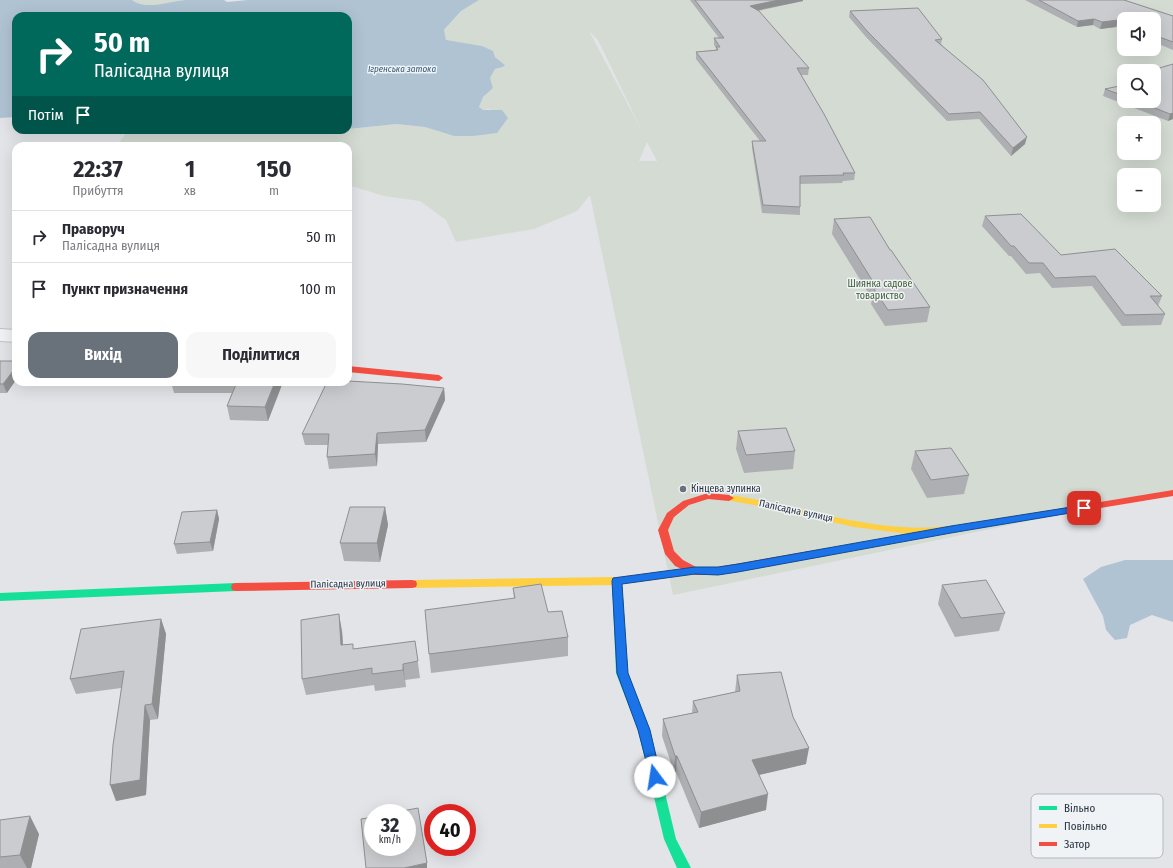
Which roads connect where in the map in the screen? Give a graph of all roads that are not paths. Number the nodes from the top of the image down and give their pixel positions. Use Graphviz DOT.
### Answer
graph roads {
  1 [pos="0,335"];
  2 [pos="12,336"];
  3 [pos="352,369"];
  4 [pos="439,378"];
  5 [pos="1173,493"];
  6 [pos="951,530"];
  7 [pos="695,571"];
  8 [pos="617,581"];
  9 [pos="0,597"];
  10 [pos="684,868"];
  1 -- 2 [label="street"];
  3 -- 4 [label="street"];
  5 -- 6 [label="street, Палісадна вулиця"];
  6 -- 7 [label="street, Палісадна вулиця"];
  6 -- 7 [label="street, Палісадна вулиця"];
  7 -- 8 [label="street, Палісадна вулиця"];
  8 -- 9 [label="street, Палісадна вулиця"];
  8 -- 10 [label="street"];
}
